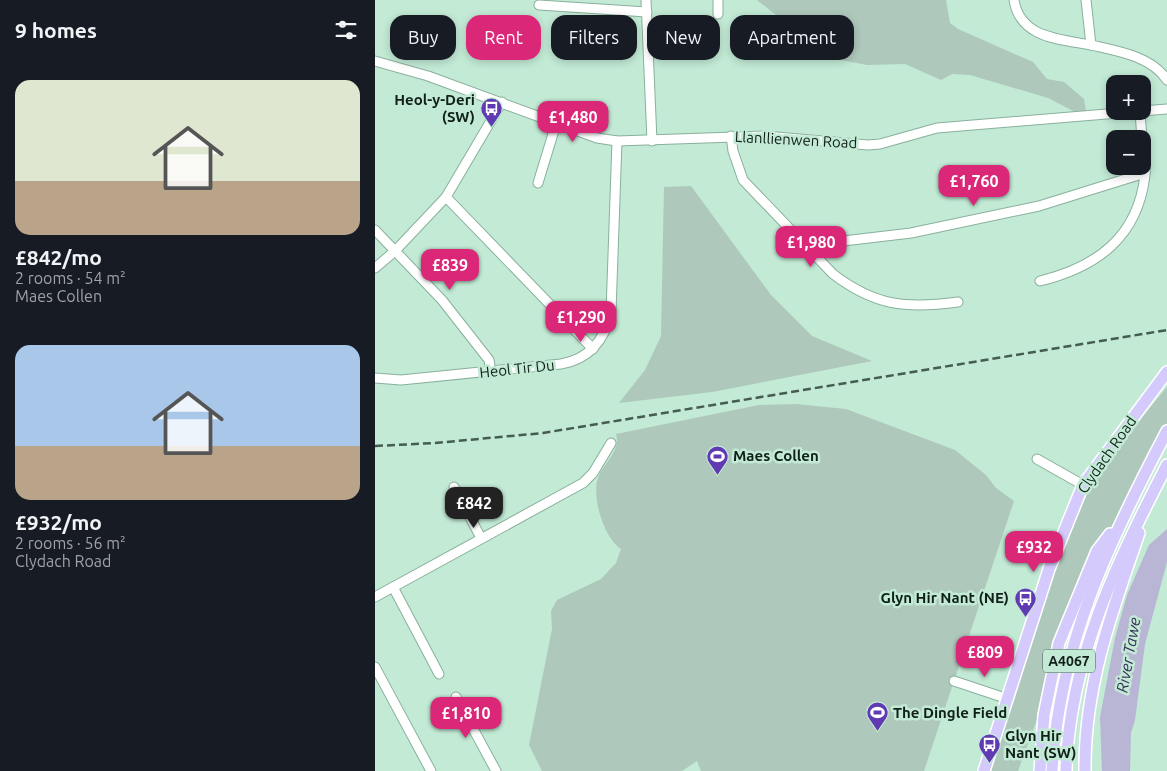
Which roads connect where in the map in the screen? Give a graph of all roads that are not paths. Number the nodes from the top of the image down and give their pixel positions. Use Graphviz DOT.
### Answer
graph roads {
  1 [pos="646,0"];
  2 [pos="718,0"];
  3 [pos="1013,0"];
  4 [pos="1086,0"];
  5 [pos="539,5"];
  6 [pos="647,12"];
  7 [pos="718,14"];
  8 [pos="1091,45"];
  9 [pos="375,61"];
  10 [pos="1167,80"];
  11 [pos="502,102"];
  12 [pos="1167,109"];
  13 [pos="1151,111"];
  14 [pos="1106,115"];
  15 [pos="556,124"];
  16 [pos="731,136"];
  17 [pos="617,141"];
  18 [pos="652,141"];
  19 [pos="1139,175"];
  20 [pos="1145,175"];
  21 [pos="538,183"];
  22 [pos="446,197"];
  23 [pos="375,230"];
  24 [pos="809,250"];
  25 [pos="395,251"];
  26 [pos="375,268"];
  27 [pos="1040,281"];
  28 [pos="958,302"];
  29 [pos="593,349"];
  30 [pos="491,372"];
  31 [pos="1167,372"];
  32 [pos="375,378"];
  33 [pos="1167,431"];
  34 [pos="611,443"];
  35 [pos="1037,459"];
  36 [pos="1167,465"];
  37 [pos="1083,485"];
  38 [pos="454,487"];
  39 [pos="1152,493"];
  40 [pos="1124,514"];
  41 [pos="481,538"];
  42 [pos="393,587"];
  43 [pos="375,597"];
  44 [pos="375,666"];
  45 [pos="439,674"];
  46 [pos="953,681"];
  47 [pos="456,697"];
  48 [pos="1008,699"];
  49 [pos="431,771"];
  50 [pos="496,771"];
  51 [pos="984,771"];
  52 [pos="1041,771"];
  53 [pos="1052,771"];
  54 [pos="1066,771"];
  55 [pos="1085,771"];
  1 -- 6 [label="street"];
  2 -- 7 [label="street"];
  3 -- 8 [label="street"];
  4 -- 8 [label="street"];
  5 -- 6 [label="street"];
  6 -- 18 [label="street"];
  8 -- 10 [label="street"];
  9 -- 11 [label="street, Llanllienwen Road"];
  11 -- 15 [label="street, Llanllienwen Road"];
  11 -- 22 [label="street"];
  12 -- 13 [label="street, Llanllienwen Road"];
  14 -- 16 [label="street, Llanllienwen Road"];
  15 -- 17 [label="street, Llanllienwen Road"];
  15 -- 21 [label="street"];
  16 -- 18 [label="street, Llanllienwen Road"];
  16 -- 24 [label="street"];
  17 -- 18 [label="street, Llanllienwen Road"];
  17 -- 29 [label="street, Heol Tir Du"];
  19 -- 24 [label="street"];
  20 -- 27 [label="street"];
  22 -- 25 [label="street"];
  22 -- 29 [label="street"];
  23 -- 25 [label="street"];
  24 -- 28 [label="street"];
  25 -- 26 [label="street"];
  25 -- 30 [label="street"];
  29 -- 30 [label="street, Heol Tir Du"];
  30 -- 32 [label="street, Heol Tir Du"];
  31 -- 37 [label="main road, Clydach Road"];
  33 -- 40 [label="main road, A4067"];
  34 -- 41 [label="street"];
  35 -- 37 [label="street"];
  36 -- 39 [label="main road, A4067"];
  37 -- 48 [label="main road, Clydach Road"];
  38 -- 41 [label="street"];
  39 -- 54 [label="main road, A4067"];
  39 -- 55 [label="main road"];
  40 -- 52 [label="main road"];
  40 -- 53 [label="main road, A4067"];
  41 -- 42 [label="street"];
  42 -- 43 [label="street"];
  42 -- 45 [label="street"];
  44 -- 49 [label="street"];
  46 -- 48 [label="street"];
  47 -- 50 [label="street"];
  48 -- 51 [label="main road, Clydach Road"];
}
